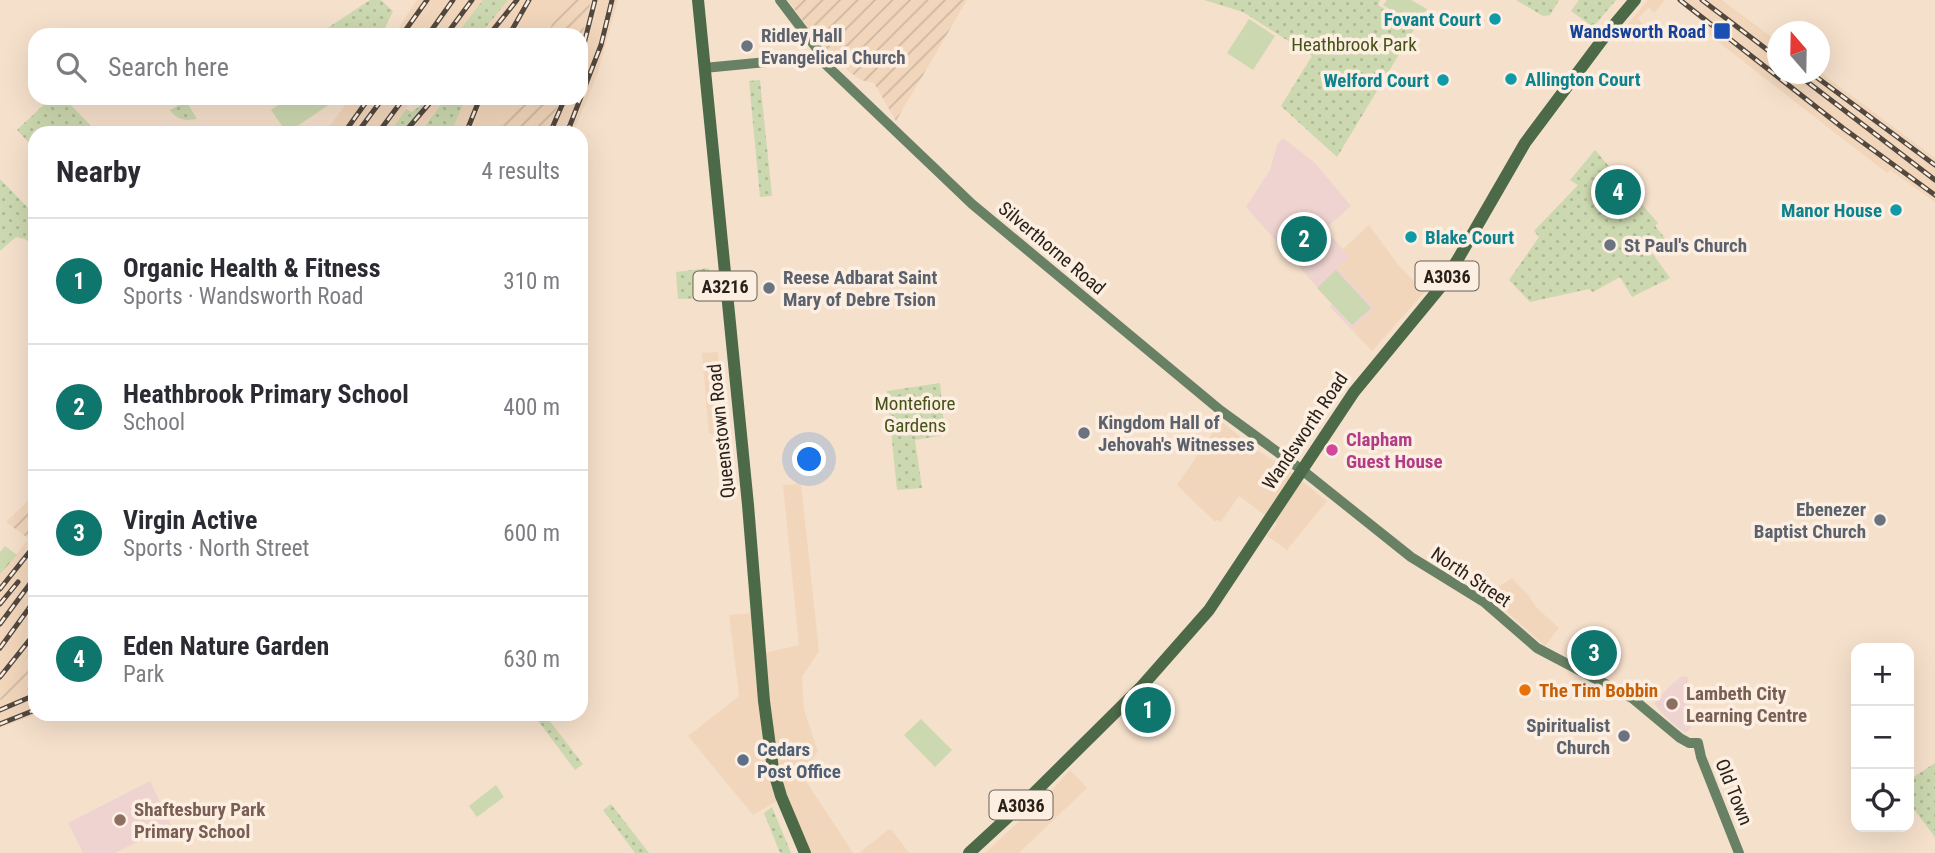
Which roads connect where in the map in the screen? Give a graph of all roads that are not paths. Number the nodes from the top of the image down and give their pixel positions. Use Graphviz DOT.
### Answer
graph roads {
  1 [pos="698,0"];
  2 [pos="780,0"];
  3 [pos="1634,0"];
  4 [pos="802,30"];
  5 [pos="798,59"];
  6 [pos="821,60"];
  7 [pos="704,68"];
  8 [pos="1302,470"];
  9 [pos="1698,743"];
  10 [pos="805,853"];
  11 [pos="969,853"];
  12 [pos="1739,853"];
  1 -- 7 [label="main road, Queenstown Road / A3216"];
  2 -- 4 [label="main road, Silverthorne Road"];
  3 -- 8 [label="main road, Wandsworth Road / A3036"];
  4 -- 5 [label="main road"];
  4 -- 6 [label="main road, Silverthorne Road"];
  5 -- 6 [label="main road"];
  5 -- 7 [label="main road"];
  6 -- 8 [label="main road, Silverthorne Road"];
  7 -- 10 [label="main road, Queenstown Road / A3216"];
  8 -- 9 [label="main road, North Street"];
  8 -- 11 [label="main road, Wandsworth Road / A3036"];
  9 -- 12 [label="main road, Old Town"];
}
